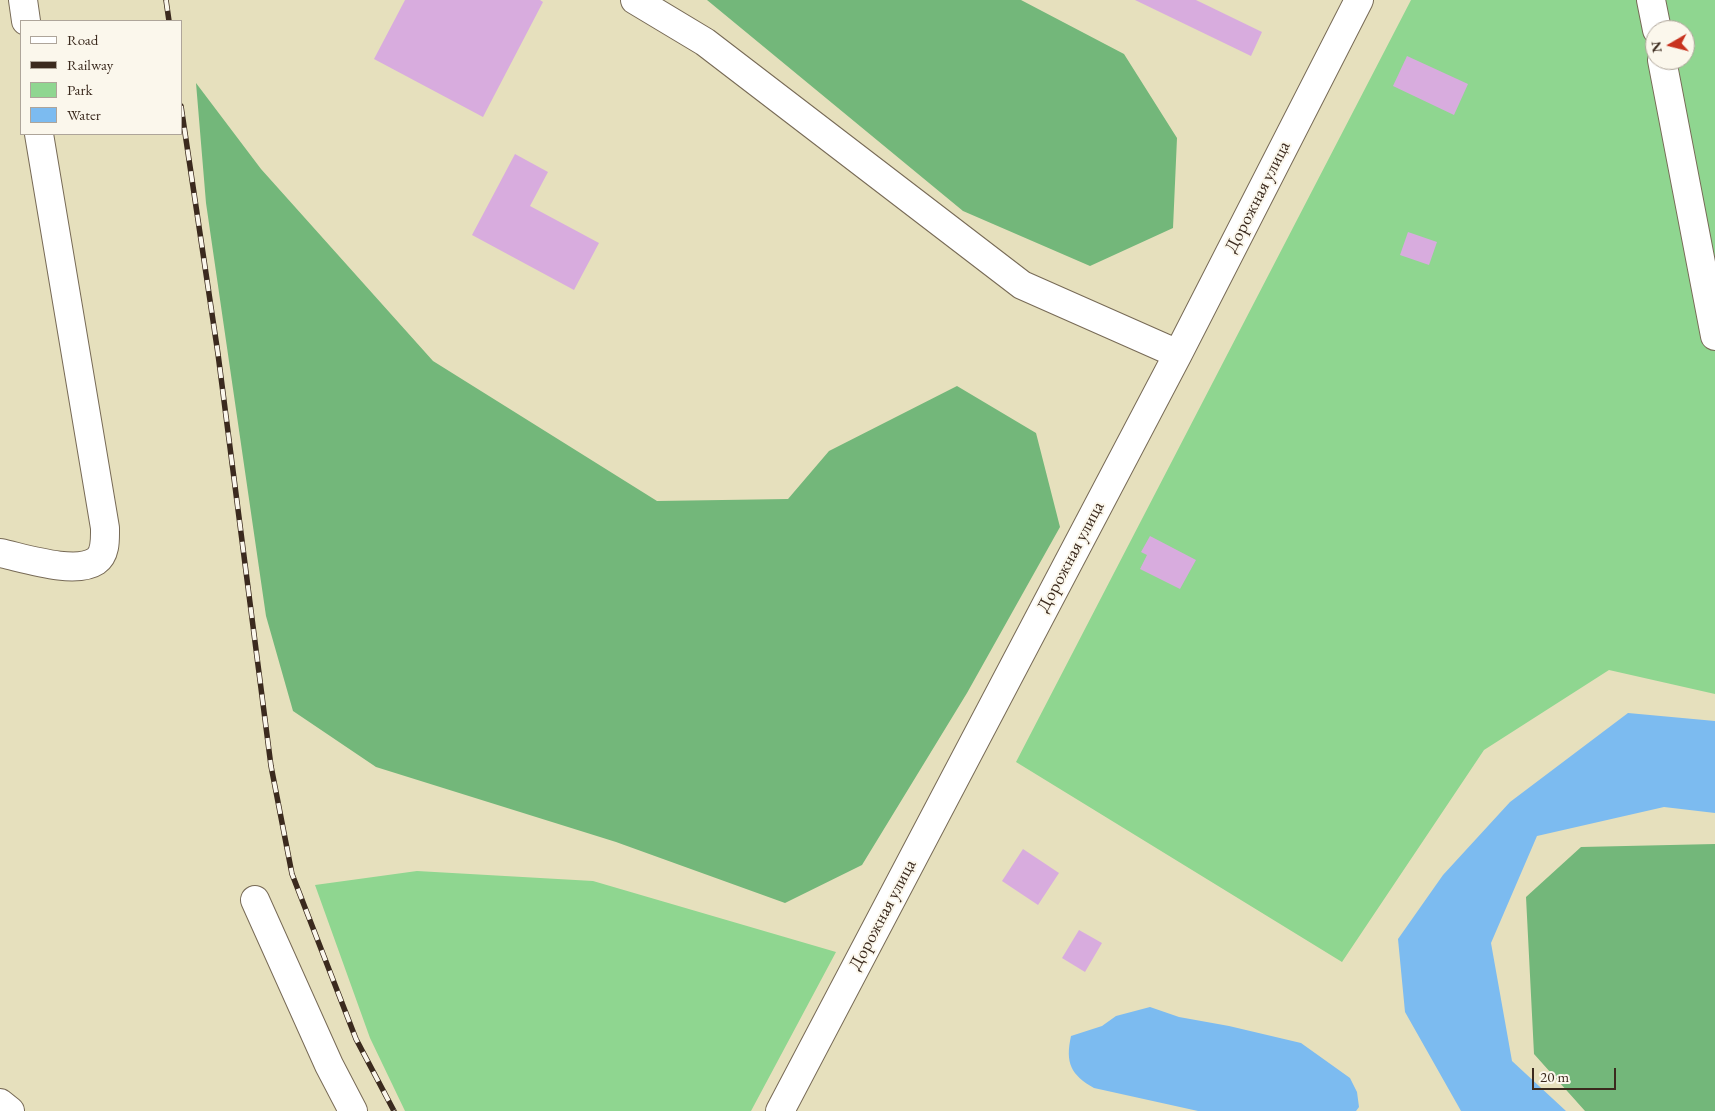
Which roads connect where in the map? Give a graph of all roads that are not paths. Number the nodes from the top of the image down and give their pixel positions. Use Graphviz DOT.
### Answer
graph roads {
  1 [pos="23,0"];
  2 [pos="635,0"];
  3 [pos="1359,0"];
  4 [pos="1651,0"];
  5 [pos="26,20"];
  6 [pos="1655,20"];
  7 [pos="1664,70"];
  8 [pos="39,135"];
  9 [pos="1709,279"];
  10 [pos="1715,336"];
  11 [pos="1178,354"];
  12 [pos="0,553"];
  13 [pos="255,900"];
  14 [pos="0,1103"];
  15 [pos="10,1111"];
  16 [pos="353,1111"];
  17 [pos="780,1111"];
  1 -- 5 [label="street"];
  2 -- 11 [label="street"];
  3 -- 11 [label="street, Дорожная улица"];
  4 -- 6 [label="street"];
  7 -- 9 [label="street"];
  8 -- 12 [label="street"];
  9 -- 10 [label="street"];
  11 -- 17 [label="street, Дорожная улица"];
  13 -- 16 [label="street"];
  14 -- 15 [label="street"];
}
